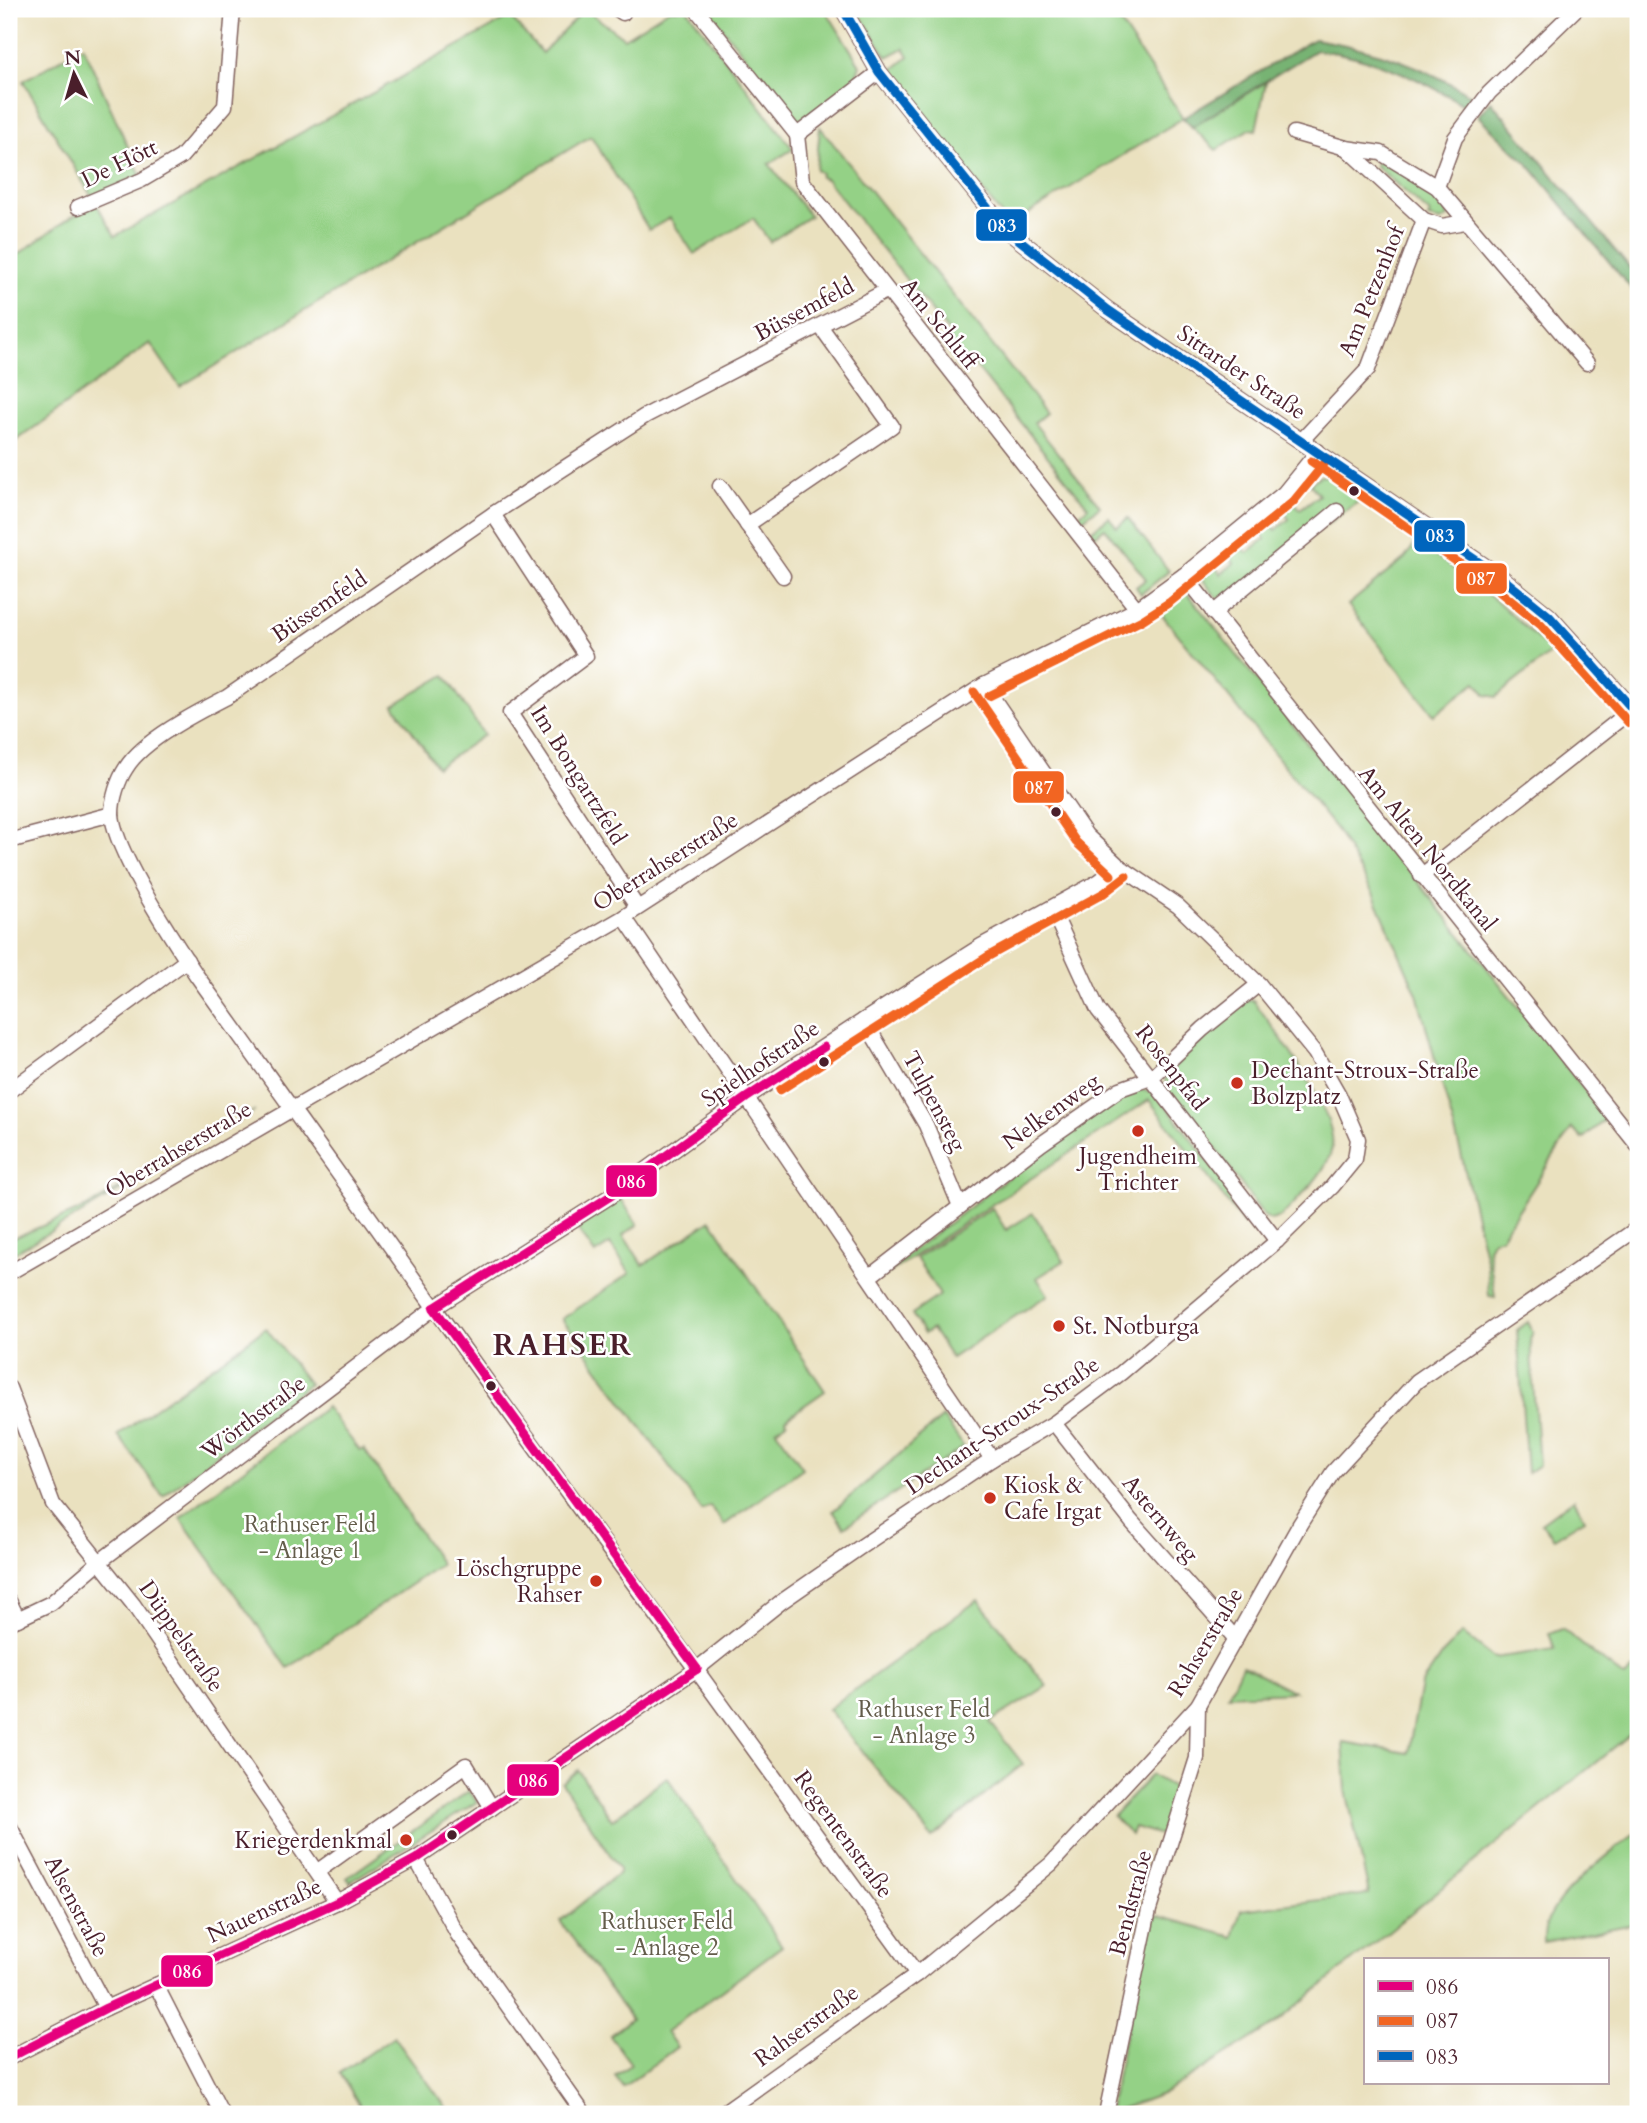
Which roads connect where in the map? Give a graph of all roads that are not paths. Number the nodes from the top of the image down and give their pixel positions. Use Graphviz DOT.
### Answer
graph roads {
  1 [pos="233,9"];
  2 [pos="696,9"];
  3 [pos="843,9"];
  4 [pos="1576,9"];
  5 [pos="879,72"];
  6 [pos="1294,133"];
  7 [pos="797,135"];
  8 [pos="1346,148"];
  9 [pos="1437,187"];
  10 [pos="78,207"];
  11 [pos="1424,220"];
  12 [pos="1465,222"];
  13 [pos="886,291"];
  14 [pos="821,327"];
  15 [pos="1587,363"];
  16 [pos="1302,440"];
  17 [pos="1318,451"];
  18 [pos="720,486"];
  19 [pos="1337,510"];
  20 [pos="493,514"];
  21 [pos="747,525"];
  22 [pos="1184,575"];
  23 [pos="783,576"];
  24 [pos="1137,609"];
  25 [pos="1213,612"];
  26 [pos="984,685"];
  27 [pos="1636,712"];
  28 [pos="112,814"];
  29 [pos="9,841"];
  30 [pos="1119,866"];
  31 [pos="1421,876"];
  32 [pos="637,908"];
  33 [pos="1052,909"];
  34 [pos="624,917"];
  35 [pos="187,960"];
  36 [pos="1259,984"];
  37 [pos="864,1020"];
  38 [pos="1151,1078"];
  39 [pos="9,1091"];
  40 [pos="746,1098"];
  41 [pos="292,1108"];
  42 [pos="1638,1146"];
  43 [pos="960,1206"];
  44 [pos="1638,1228"];
  45 [pos="1277,1241"];
  46 [pos="9,1273"];
  47 [pos="869,1277"];
  48 [pos="434,1308"];
  49 [pos="9,1388"];
  50 [pos="1055,1423"];
  51 [pos="992,1459"];
  52 [pos="99,1562"];
  53 [pos="9,1601"];
  54 [pos="13,1621"];
  55 [pos="1236,1639"];
  56 [pos="696,1669"];
  57 [pos="1198,1705"];
  58 [pos="492,1808"];
  59 [pos="9,1825"];
  60 [pos="416,1859"];
  61 [pos="318,1871"];
  62 [pos="337,1902"];
  63 [pos="917,1974"];
  64 [pos="156,1985"];
  65 [pos="106,2008"];
  66 [pos="9,2058"];
  67 [pos="573,2098"];
  68 [pos="222,2114"];
  69 [pos="570,2114"];
  70 [pos="584,2114"];
  71 [pos="721,2114"];
  72 [pos="1106,2114"];
  1 -- 10 [label="street, De Hött"];
  2 -- 7 [label="street"];
  3 -- 5 [label="street, Sittarder Straße"];
  4 -- 9 [label="street"];
  5 -- 7 [label="street"];
  5 -- 16 [label="street, Sittarder Straße"];
  6 -- 8 [label="street, Am Petzenhof"];
  7 -- 13 [label="street, Am Schluff"];
  8 -- 9 [label="street, Am Petzenhof"];
  8 -- 11 [label="street, Am Petzenhof"];
  9 -- 12 [label="street, Am Petzenhof"];
  11 -- 12 [label="street, Am Petzenhof"];
  11 -- 16 [label="street, Am Petzenhof"];
  12 -- 15 [label="street, Am Petzenhof"];
  13 -- 14 [label="street, Büssemfeld"];
  13 -- 24 [label="street, Am Schluff"];
  14 -- 20 [label="street, Büssemfeld"];
  14 -- 21 [label="street"];
  16 -- 17 [label="street, Sittarder Straße"];
  17 -- 22 [label="street, Oberrahserstraße"];
  17 -- 27 [label="street, Sittarder Straße"];
  18 -- 21 [label="street"];
  19 -- 25 [label="street"];
  20 -- 28 [label="street, Büssemfeld"];
  20 -- 32 [label="street, Im Bongartzfeld"];
  21 -- 23 [label="street"];
  22 -- 24 [label="street, Oberrahserstraße"];
  22 -- 25 [label="street, Am Alten Nordkanal"];
  24 -- 26 [label="street, Oberrahserstraße"];
  25 -- 31 [label="street, Am Alten Nordkanal"];
  26 -- 30 [label="street, Dechant-Stroux-Straße"];
  26 -- 32 [label="street, Oberrahserstraße"];
  27 -- 31 [label="street"];
  28 -- 29 [label="street"];
  28 -- 35 [label="street"];
  30 -- 33 [label="street, Spielhofstraße"];
  30 -- 36 [label="street, Dechant-Stroux-Straße"];
  31 -- 42 [label="street, Am Alten Nordkanal"];
  32 -- 34 [label="street, Oberrahserstraße"];
  33 -- 37 [label="street, Spielhofstraße"];
  33 -- 38 [label="street, Rosenpfad"];
  34 -- 40 [label="street"];
  34 -- 41 [label="street, Oberrahserstraße"];
  35 -- 39 [label="street"];
  35 -- 41 [label="street"];
  36 -- 38 [label="street, Nelkenweg"];
  36 -- 45 [label="street, Dechant-Stroux-Straße"];
  37 -- 40 [label="street, Spielhofstraße"];
  37 -- 43 [label="street, Tulpensteg"];
  38 -- 43 [label="street, Nelkenweg"];
  38 -- 45 [label="street, Rosenpfad"];
  40 -- 47 [label="street"];
  40 -- 48 [label="street, Spielhofstraße"];
  41 -- 46 [label="street, Oberrahserstraße"];
  41 -- 48 [label="street, Regentenstraße"];
  43 -- 47 [label="street, Nelkenweg"];
  44 -- 55 [label="street, Rahserstraße"];
  45 -- 50 [label="street, Dechant-Stroux-Straße"];
  47 -- 51 [label="street"];
  48 -- 52 [label="street, Wörthstraße"];
  48 -- 56 [label="street, Regentenstraße"];
  49 -- 52 [label="street, Düppelstraße"];
  50 -- 51 [label="street, Dechant-Stroux-Straße"];
  50 -- 55 [label="street, Asternweg"];
  51 -- 56 [label="street, Dechant-Stroux-Straße"];
  52 -- 54 [label="street"];
  52 -- 61 [label="street, Düppelstraße"];
  53 -- 54 [label="street"];
  55 -- 57 [label="street, Rahserstraße"];
  56 -- 58 [label="street, Nauenstraße"];
  56 -- 63 [label="street, Regentenstraße"];
  57 -- 63 [label="street, Rahserstraße"];
  57 -- 72 [label="street, Bendstraße"];
  58 -- 60 [label="street, Nauenstraße"];
  58 -- 61 [label="street, Nauenstraße"];
  59 -- 65 [label="street, Alsenstraße"];
  60 -- 62 [label="street, Nauenstraße"];
  60 -- 67 [label="street"];
  61 -- 62 [label="street, Düppelstraße"];
  62 -- 64 [label="street, Nauenstraße"];
  63 -- 71 [label="street, Rahserstraße"];
  64 -- 65 [label="street, Nauenstraße"];
  64 -- 68 [label="street"];
  65 -- 66 [label="street, Nauenstraße"];
  67 -- 69 [label="street"];
  67 -- 70 [label="street"];
}
